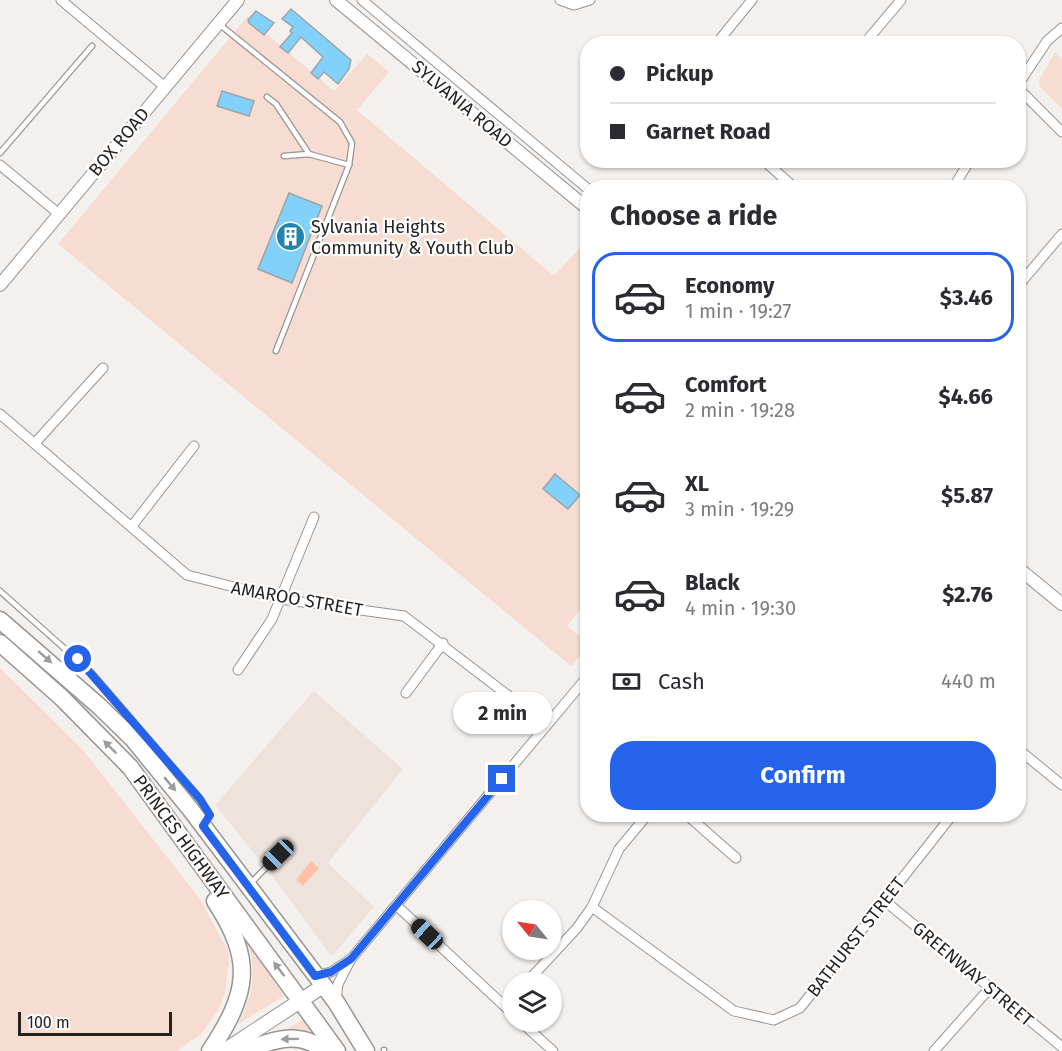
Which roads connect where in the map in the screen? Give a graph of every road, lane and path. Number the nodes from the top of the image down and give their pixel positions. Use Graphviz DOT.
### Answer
graph roads {
  1 [pos="61,0"];
  2 [pos="238,0"];
  3 [pos="336,0"];
  4 [pos="362,0"];
  5 [pos="560,0"];
  6 [pos="590,0"];
  7 [pos="752,0"];
  8 [pos="901,0"];
  9 [pos="219,24"];
  10 [pos="1062,28"];
  11 [pos="723,36"];
  12 [pos="871,36"];
  13 [pos="92,46"];
  14 [pos="1026,74"];
  15 [pos="165,87"];
  16 [pos="1026,95"];
  17 [pos="267,97"];
  18 [pos="1062,132"];
  19 [pos="0,153"];
  20 [pos="309,154"];
  21 [pos="284,156"];
  22 [pos="0,165"];
  23 [pos="349,165"];
  24 [pos="772,168"];
  25 [pos="786,180"];
  26 [pos="580,182"];
  27 [pos="580,202"];
  28 [pos="59,214"];
  29 [pos="1062,234"];
  30 [pos="1026,277"];
  31 [pos="0,285"];
  32 [pos="276,351"];
  33 [pos="103,368"];
  34 [pos="0,414"];
  35 [pos="35,444"];
  36 [pos="194,446"];
  37 [pos="314,517"];
  38 [pos="132,526"];
  39 [pos="1026,575"];
  40 [pos="0,591"];
  41 [pos="281,599"];
  42 [pos="1062,604"];
  43 [pos="0,620"];
  44 [pos="0,644"];
  45 [pos="443,644"];
  46 [pos="238,670"];
  47 [pos="580,686"];
  48 [pos="406,693"];
  49 [pos="104,701"];
  50 [pos="547,725"];
  51 [pos="1026,756"];
  52 [pos="1062,785"];
  53 [pos="641,822"];
  54 [pos="695,822"];
  55 [pos="947,822"];
  56 [pos="278,855"];
  57 [pos="736,858"];
  58 [pos="209,877"];
  59 [pos="247,887"];
  60 [pos="885,901"];
  61 [pos="396,905"];
  62 [pos="592,907"];
  63 [pos="351,959"];
  64 [pos="536,972"];
  65 [pos="319,981"];
  66 [pos="989,989"];
  67 [pos="303,1001"];
  68 [pos="336,1002"];
  69 [pos="502,1003"];
  70 [pos="532,1032"];
  71 [pos="1062,1047"];
  72 [pos="210,1051"];
  73 [pos="224,1051"];
  74 [pos="243,1051"];
  75 [pos="324,1051"];
  76 [pos="337,1051"];
  77 [pos="366,1051"];
  78 [pos="553,1051"];
  79 [pos="934,1051"];
  1 -- 15 [label="street"];
  2 -- 9 [label="street, BOX ROAD"];
  3 -- 27 [label="street, SYLVANIA ROAD"];
  4 -- 26 [label="street"];
  5 -- 6 [label="street"];
  7 -- 11 [label="street"];
  8 -- 12 [label="street"];
  9 -- 15 [label="street, BOX ROAD"];
  9 -- 23 [label="lane"];
  10 -- 14 [label="street"];
  13 -- 19 [label="lane"];
  15 -- 28 [label="street, BOX ROAD"];
  16 -- 18 [label="street"];
  17 -- 20 [label="lane"];
  20 -- 21 [label="lane"];
  20 -- 23 [label="lane"];
  22 -- 28 [label="street"];
  23 -- 32 [label="lane"];
  24 -- 25 [label="street"];
  28 -- 31 [label="street, BOX ROAD"];
  29 -- 30 [label="street"];
  33 -- 35 [label="street"];
  34 -- 35 [label="street, AMAROO STREET"];
  35 -- 38 [label="street, AMAROO STREET"];
  36 -- 38 [label="street"];
  37 -- 41 [label="street"];
  38 -- 41 [label="street, AMAROO STREET"];
  39 -- 42 [label="street"];
  40 -- 49 [label="lane"];
  41 -- 45 [label="street, AMAROO STREET"];
  41 -- 46 [label="street"];
  43 -- 49 [label="highway, PRINCES HIGHWAY, one-way"];
  58 -- 44 [label="highway, PRINCES HIGHWAY, one-way"];
  45 -- 48 [label="street"];
  45 -- 50 [label="street, AMAROO STREET"];
  47 -- 50 [label="street"];
  49 -- 59 [label="highway, PRINCES HIGHWAY, one-way"];
  50 -- 61 [label="street"];
  51 -- 52 [label="street"];
  53 -- 62 [label="street"];
  54 -- 57 [label="street"];
  55 -- 60 [label="street, BATHURST STREET"];
  56 -- 59 [label="lane"];
  67 -- 58 [label="highway, PRINCES HIGHWAY, one-way"];
  58 -- 72 [label="highway"];
  59 -- 65 [label="highway, PRINCES HIGHWAY"];
  60 -- 62 [label="street, BATHURST STREET"];
  60 -- 66 [label="street, GREENWAY STREET"];
  61 -- 63 [label="street"];
  61 -- 69 [label="street"];
  62 -- 64 [label="street"];
  63 -- 65 [label="street"];
  63 -- 68 [label="street"];
  65 -- 67 [label="main road"];
  65 -- 68 [label="highway, PRINCES HIGHWAY"];
  66 -- 71 [label="street, GREENWAY STREET"];
  66 -- 79 [label="street"];
  67 -- 73 [label="main road"];
  67 -- 76 [label="highway, PRINCES HIGHWAY"];
  68 -- 77 [label="highway, PRINCES HIGHWAY"];
  70 -- 78 [label="street"];
  75 -- 74 [label="highway, one-way"];
}
